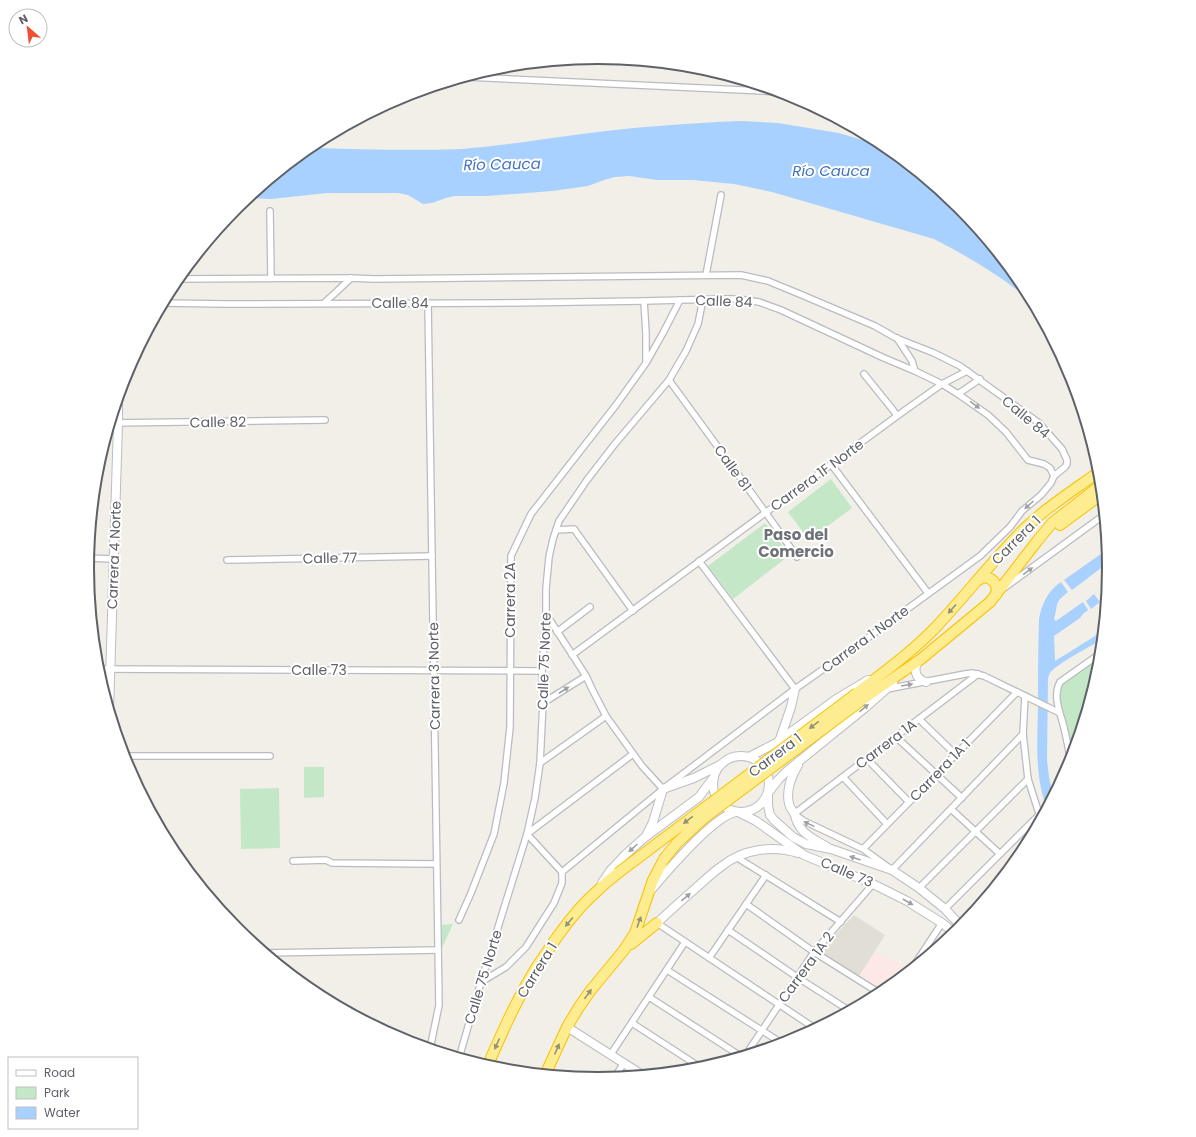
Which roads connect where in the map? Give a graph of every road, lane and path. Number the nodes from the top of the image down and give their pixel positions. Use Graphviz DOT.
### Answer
graph roads {
  1 [pos="482,78"];
  2 [pos="759,91"];
  3 [pos="721,195"];
  4 [pos="270,211"];
  5 [pos="706,275"];
  6 [pos="271,278"];
  7 [pos="351,278"];
  8 [pos="185,279"];
  9 [pos="704,299"];
  10 [pos="680,300"];
  11 [pos="644,301"];
  12 [pos="169,303"];
  13 [pos="324,303"];
  14 [pos="428,303"];
  15 [pos="896,338"];
  16 [pos="646,363"];
  17 [pos="915,371"];
  18 [pos="967,371"];
  19 [pos="864,374"];
  20 [pos="669,380"];
  21 [pos="980,380"];
  22 [pos="942,384"];
  23 [pos="958,394"];
  24 [pos="897,416"];
  25 [pos="325,420"];
  26 [pos="115,423"];
  27 [pos="114,427"];
  28 [pos="832,464"];
  29 [pos="1054,476"];
  30 [pos="1094,476"];
  31 [pos="1096,489"];
  32 [pos="1097,498"];
  33 [pos="766,513"];
  34 [pos="1099,518"];
  35 [pos="556,530"];
  36 [pos="432,556"];
  37 [pos="797,557"];
  38 [pos="94,558"];
  39 [pos="1025,558"];
  40 [pos="114,559"];
  41 [pos="227,560"];
  42 [pos="699,562"];
  43 [pos="978,580"];
  44 [pos="928,593"];
  45 [pos="996,595"];
  46 [pos="590,607"];
  47 [pos="633,611"];
  48 [pos="546,613"];
  49 [pos="557,632"];
  50 [pos="572,655"];
  51 [pos="1094,658"];
  52 [pos="921,659"];
  53 [pos="895,664"];
  54 [pos="104,669"];
  55 [pos="110,669"];
  56 [pos="434,670"];
  57 [pos="510,671"];
  58 [pos="542,671"];
  59 [pos="978,674"];
  60 [pos="586,676"];
  61 [pos="926,682"];
  62 [pos="795,689"];
  63 [pos="887,689"];
  64 [pos="1017,692"];
  65 [pos="109,693"];
  66 [pos="1026,696"];
  67 [pos="859,697"];
  68 [pos="543,703"];
  69 [pos="1058,712"];
  70 [pos="606,716"];
  71 [pos="919,719"];
  72 [pos="1023,734"];
  73 [pos="896,737"];
  74 [pos="779,740"];
  75 [pos="1069,750"];
  76 [pos="633,754"];
  77 [pos="955,754"];
  78 [pos="130,756"];
  79 [pos="270,756"];
  80 [pos="749,757"];
  81 [pos="802,759"];
  82 [pos="867,759"];
  83 [pos="540,763"];
  84 [pos="723,763"];
  85 [pos="936,774"];
  86 [pos="714,777"];
  87 [pos="843,777"];
  88 [pos="1028,779"];
  89 [pos="662,789"];
  90 [pos="768,794"];
  91 [pos="962,798"];
  92 [pos="909,802"];
  93 [pos="951,809"];
  94 [pos="737,812"];
  95 [pos="1039,813"];
  96 [pos="794,814"];
  97 [pos="1034,823"];
  98 [pos="887,824"];
  99 [pos="975,832"];
  100 [pos="527,834"];
  101 [pos="644,838"];
  102 [pos="832,849"];
  103 [pos="863,849"];
  104 [pos="1000,854"];
  105 [pos="804,855"];
  106 [pos="736,857"];
  107 [pos="293,861"];
  108 [pos="436,864"];
  109 [pos="892,870"];
  110 [pos="562,872"];
  111 [pos="766,874"];
  112 [pos="874,884"];
  113 [pos="919,888"];
  114 [pos="648,892"];
  115 [pos="594,893"];
  116 [pos="746,904"];
  117 [pos="945,909"];
  118 [pos="459,920"];
  119 [pos="840,922"];
  120 [pos="958,922"];
  121 [pos="657,923"];
  122 [pos="942,923"];
  123 [pos="728,930"];
  124 [pos="950,930"];
  125 [pos="685,942"];
  126 [pos="438,950"];
  127 [pos="624,950"];
  128 [pos="814,952"];
  129 [pos="271,953"];
  130 [pos="919,957"];
  131 [pos="709,958"];
  132 [pos="667,970"];
  133 [pos="797,977"];
  134 [pos="481,982"];
  135 [pos="875,990"];
  136 [pos="649,997"];
  137 [pos="779,1005"];
  138 [pos="845,1008"];
  139 [pos="632,1023"];
  140 [pos="811,1026"];
  141 [pos="567,1027"];
  142 [pos="762,1031"];
  143 [pos="777,1040"];
  144 [pos="431,1044"];
  145 [pos="749,1050"];
  146 [pos="739,1053"];
  147 [pos="460,1054"];
  148 [pos="611,1054"];
  149 [pos="490,1061"];
  150 [pos="624,1063"];
  151 [pos="694,1063"];
  152 [pos="547,1070"];
  153 [pos="637,1071"];
  154 [pos="618,1072"];
  1 -- 2 [label="street"];
  3 -- 5 [label="street"];
  4 -- 6 [label="street"];
  5 -- 7 [label="street, Calle 84"];
  5 -- 15 [label="street, Calle 84"];
  6 -- 7 [label="street, Calle 84"];
  6 -- 8 [label="street, Calle 84"];
  7 -- 13 [label="street"];
  9 -- 10 [label="street, Calle 84"];
  9 -- 17 [label="street, Calle 84"];
  9 -- 20 [label="street, Calle 75 Norte"];
  10 -- 11 [label="street, Calle 84"];
  10 -- 16 [label="street, Carrera 2A"];
  11 -- 14 [label="street, Calle 84"];
  11 -- 16 [label="street"];
  12 -- 13 [label="street, Calle 84"];
  13 -- 14 [label="street, Calle 84"];
  14 -- 36 [label="street, Carrera 3 Norte"];
  15 -- 17 [label="street"];
  15 -- 18 [label="street, Calle 84"];
  16 -- 57 [label="street, Carrera 2A"];
  17 -- 22 [label="street, Calle 84"];
  18 -- 21 [label="street, Calle 84"];
  18 -- 22 [label="street, Carrera 1F Norte"];
  19 -- 24 [label="street"];
  20 -- 33 [label="street, Calle 81"];
  20 -- 35 [label="street, Calle 75 Norte"];
  21 -- 23 [label="street"];
  21 -- 29 [label="street, Calle 84"];
  22 -- 23 [label="street, Calle 84"];
  22 -- 24 [label="street, Carrera 1F Norte"];
  23 -- 29 [label="street, Calle 84, one-way"];
  24 -- 28 [label="street, Carrera 1F Norte"];
  25 -- 26 [label="street, Calle 82"];
  27 -- 40 [label="street, Carrera 4 Norte"];
  28 -- 33 [label="street, Carrera 1F Norte"];
  28 -- 44 [label="street"];
  29 -- 44 [label="street, Carrera 1 Norte, one-way"];
  30 -- 43 [label="highway, Carrera 1"];
  31 -- 39 [label="highway, Carrera 1"];
  32 -- 39 [label="highway"];
  33 -- 37 [label="street, Calle 81"];
  33 -- 42 [label="street, Carrera 1F Norte"];
  45 -- 34 [label="street, Carrera 1, one-way"];
  35 -- 47 [label="street"];
  35 -- 48 [label="street, Calle 75 Norte"];
  36 -- 41 [label="street, Calle 77"];
  36 -- 56 [label="street, Carrera 3 Norte"];
  38 -- 40 [label="street"];
  39 -- 45 [label="highway, Carrera 1"];
  40 -- 55 [label="street, Carrera 4 Norte"];
  42 -- 47 [label="street, Carrera 1F Norte"];
  42 -- 62 [label="street"];
  43 -- 45 [label="highway"];
  43 -- 53 [label="highway, Carrera 1, one-way"];
  44 -- 62 [label="street, Carrera 1 Norte"];
  45 -- 52 [label="highway, Carrera 1"];
  46 -- 49 [label="street"];
  47 -- 50 [label="street, Carrera 1F Norte"];
  48 -- 49 [label="street"];
  48 -- 58 [label="street, Calle 75 Norte"];
  49 -- 50 [label="street"];
  50 -- 60 [label="street"];
  51 -- 69 [label="street"];
  52 -- 61 [label="street"];
  52 -- 63 [label="street"];
  52 -- 67 [label="highway, Carrera 1"];
  53 -- 67 [label="highway, Carrera 1"];
  53 -- 74 [label="street"];
  54 -- 55 [label="street, Calle 73"];
  55 -- 56 [label="street, Calle 73"];
  55 -- 65 [label="street, Carrera 4 Norte"];
  56 -- 57 [label="street, Calle 73"];
  56 -- 108 [label="street, Carrera 3 Norte"];
  57 -- 58 [label="street, Calle 73"];
  57 -- 118 [label="street, Carrera 2A"];
  58 -- 68 [label="street, Calle 75 Norte"];
  59 -- 61 [label="street"];
  59 -- 64 [label="street"];
  59 -- 71 [label="street, Carrera 1A"];
  68 -- 60 [label="street, one-way"];
  60 -- 70 [label="street"];
  63 -- 61 [label="street, one-way"];
  62 -- 74 [label="street"];
  62 -- 89 [label="street, Carrera 1 Norte"];
  81 -- 63 [label="street, one-way"];
  64 -- 66 [label="street"];
  64 -- 77 [label="street, Carrera 1A 1"];
  66 -- 69 [label="street"];
  66 -- 72 [label="street"];
  67 -- 114 [label="highway, Carrera 1, bridge"];
  67 -- 115 [label="highway, Carrera 1, one-way, bridge"];
  68 -- 83 [label="street, Calle 75 Norte"];
  69 -- 75 [label="street"];
  70 -- 76 [label="street"];
  70 -- 83 [label="street"];
  71 -- 73 [label="street, Carrera 1A"];
  71 -- 77 [label="street"];
  72 -- 88 [label="street"];
  72 -- 91 [label="street"];
  73 -- 82 [label="street, Carrera 1A"];
  73 -- 85 [label="street"];
  74 -- 80 [label="street"];
  76 -- 89 [label="street"];
  76 -- 100 [label="street"];
  77 -- 85 [label="street, Carrera 1A 1"];
  78 -- 79 [label="street"];
  80 -- 84 [label="street"];
  80 -- 90 [label="street"];
  81 -- 90 [label="street"];
  81 -- 96 [label="street"];
  82 -- 87 [label="street, Carrera 1A"];
  82 -- 92 [label="street"];
  83 -- 100 [label="street, Calle 75 Norte"];
  84 -- 86 [label="street"];
  84 -- 89 [label="street"];
  85 -- 91 [label="street"];
  85 -- 92 [label="street, Carrera 1A 1"];
  86 -- 94 [label="street"];
  86 -- 101 [label="street"];
  87 -- 96 [label="street, Carrera 1A"];
  87 -- 98 [label="street"];
  88 -- 95 [label="street"];
  88 -- 99 [label="street"];
  89 -- 101 [label="street"];
  89 -- 110 [label="street, Carrera 1 Norte"];
  90 -- 94 [label="street"];
  90 -- 102 [label="street, Calle 73"];
  91 -- 93 [label="street"];
  92 -- 98 [label="street, Carrera 1A 1"];
  93 -- 99 [label="street"];
  93 -- 109 [label="street"];
  94 -- 105 [label="street, Calle 73"];
  94 -- 114 [label="street"];
  96 -- 102 [label="street"];
  103 -- 96 [label="street, one-way"];
  97 -- 104 [label="street"];
  98 -- 103 [label="street, Carrera 1A 1"];
  99 -- 104 [label="street"];
  99 -- 113 [label="street"];
  100 -- 110 [label="street"];
  100 -- 134 [label="street, Calle 75 Norte"];
  101 -- 115 [label="street, one-way"];
  109 -- 102 [label="street, Calle 73, one-way"];
  103 -- 109 [label="street"];
  104 -- 117 [label="street"];
  105 -- 106 [label="street"];
  105 -- 112 [label="street, Calle 73"];
  106 -- 111 [label="street"];
  121 -- 106 [label="street, one-way"];
  107 -- 108 [label="street"];
  108 -- 126 [label="street, Carrera 3 Norte"];
  109 -- 113 [label="street, Calle 73"];
  110 -- 134 [label="street"];
  111 -- 116 [label="street"];
  111 -- 119 [label="street"];
  112 -- 119 [label="street, Carrera 1A 2"];
  112 -- 122 [label="street, Calle 73, one-way"];
  113 -- 117 [label="street, Calle 73"];
  127 -- 114 [label="highway, Carrera 1, one-way"];
  115 -- 149 [label="highway, Carrera 1, one-way"];
  116 -- 123 [label="street"];
  116 -- 128 [label="street"];
  117 -- 120 [label="street, Calle 73"];
  119 -- 128 [label="street, Carrera 1A 2"];
  121 -- 125 [label="street"];
  121 -- 127 [label="highway"];
  122 -- 124 [label="street, Calle 73"];
  122 -- 130 [label="street"];
  123 -- 131 [label="street"];
  123 -- 133 [label="street"];
  125 -- 131 [label="street"];
  125 -- 132 [label="street"];
  126 -- 129 [label="street"];
  126 -- 144 [label="street, Carrera 3 Norte"];
  141 -- 127 [label="highway, Carrera 1, one-way"];
  128 -- 133 [label="street, Carrera 1A 2"];
  128 -- 135 [label="street"];
  131 -- 137 [label="street"];
  132 -- 136 [label="street"];
  132 -- 142 [label="street"];
  133 -- 137 [label="street, Carrera 1A 2"];
  133 -- 138 [label="street"];
  134 -- 147 [label="street, Calle 75 Norte"];
  136 -- 139 [label="street"];
  136 -- 146 [label="street"];
  137 -- 140 [label="street"];
  137 -- 142 [label="street, Carrera 1A 2"];
  139 -- 148 [label="street"];
  139 -- 151 [label="street"];
  141 -- 148 [label="street"];
  152 -- 141 [label="highway, Carrera 1, one-way"];
  142 -- 143 [label="street"];
  142 -- 145 [label="street, Carrera 1A 2"];
  148 -- 150 [label="street"];
  150 -- 153 [label="street"];
  150 -- 154 [label="street"];
}
